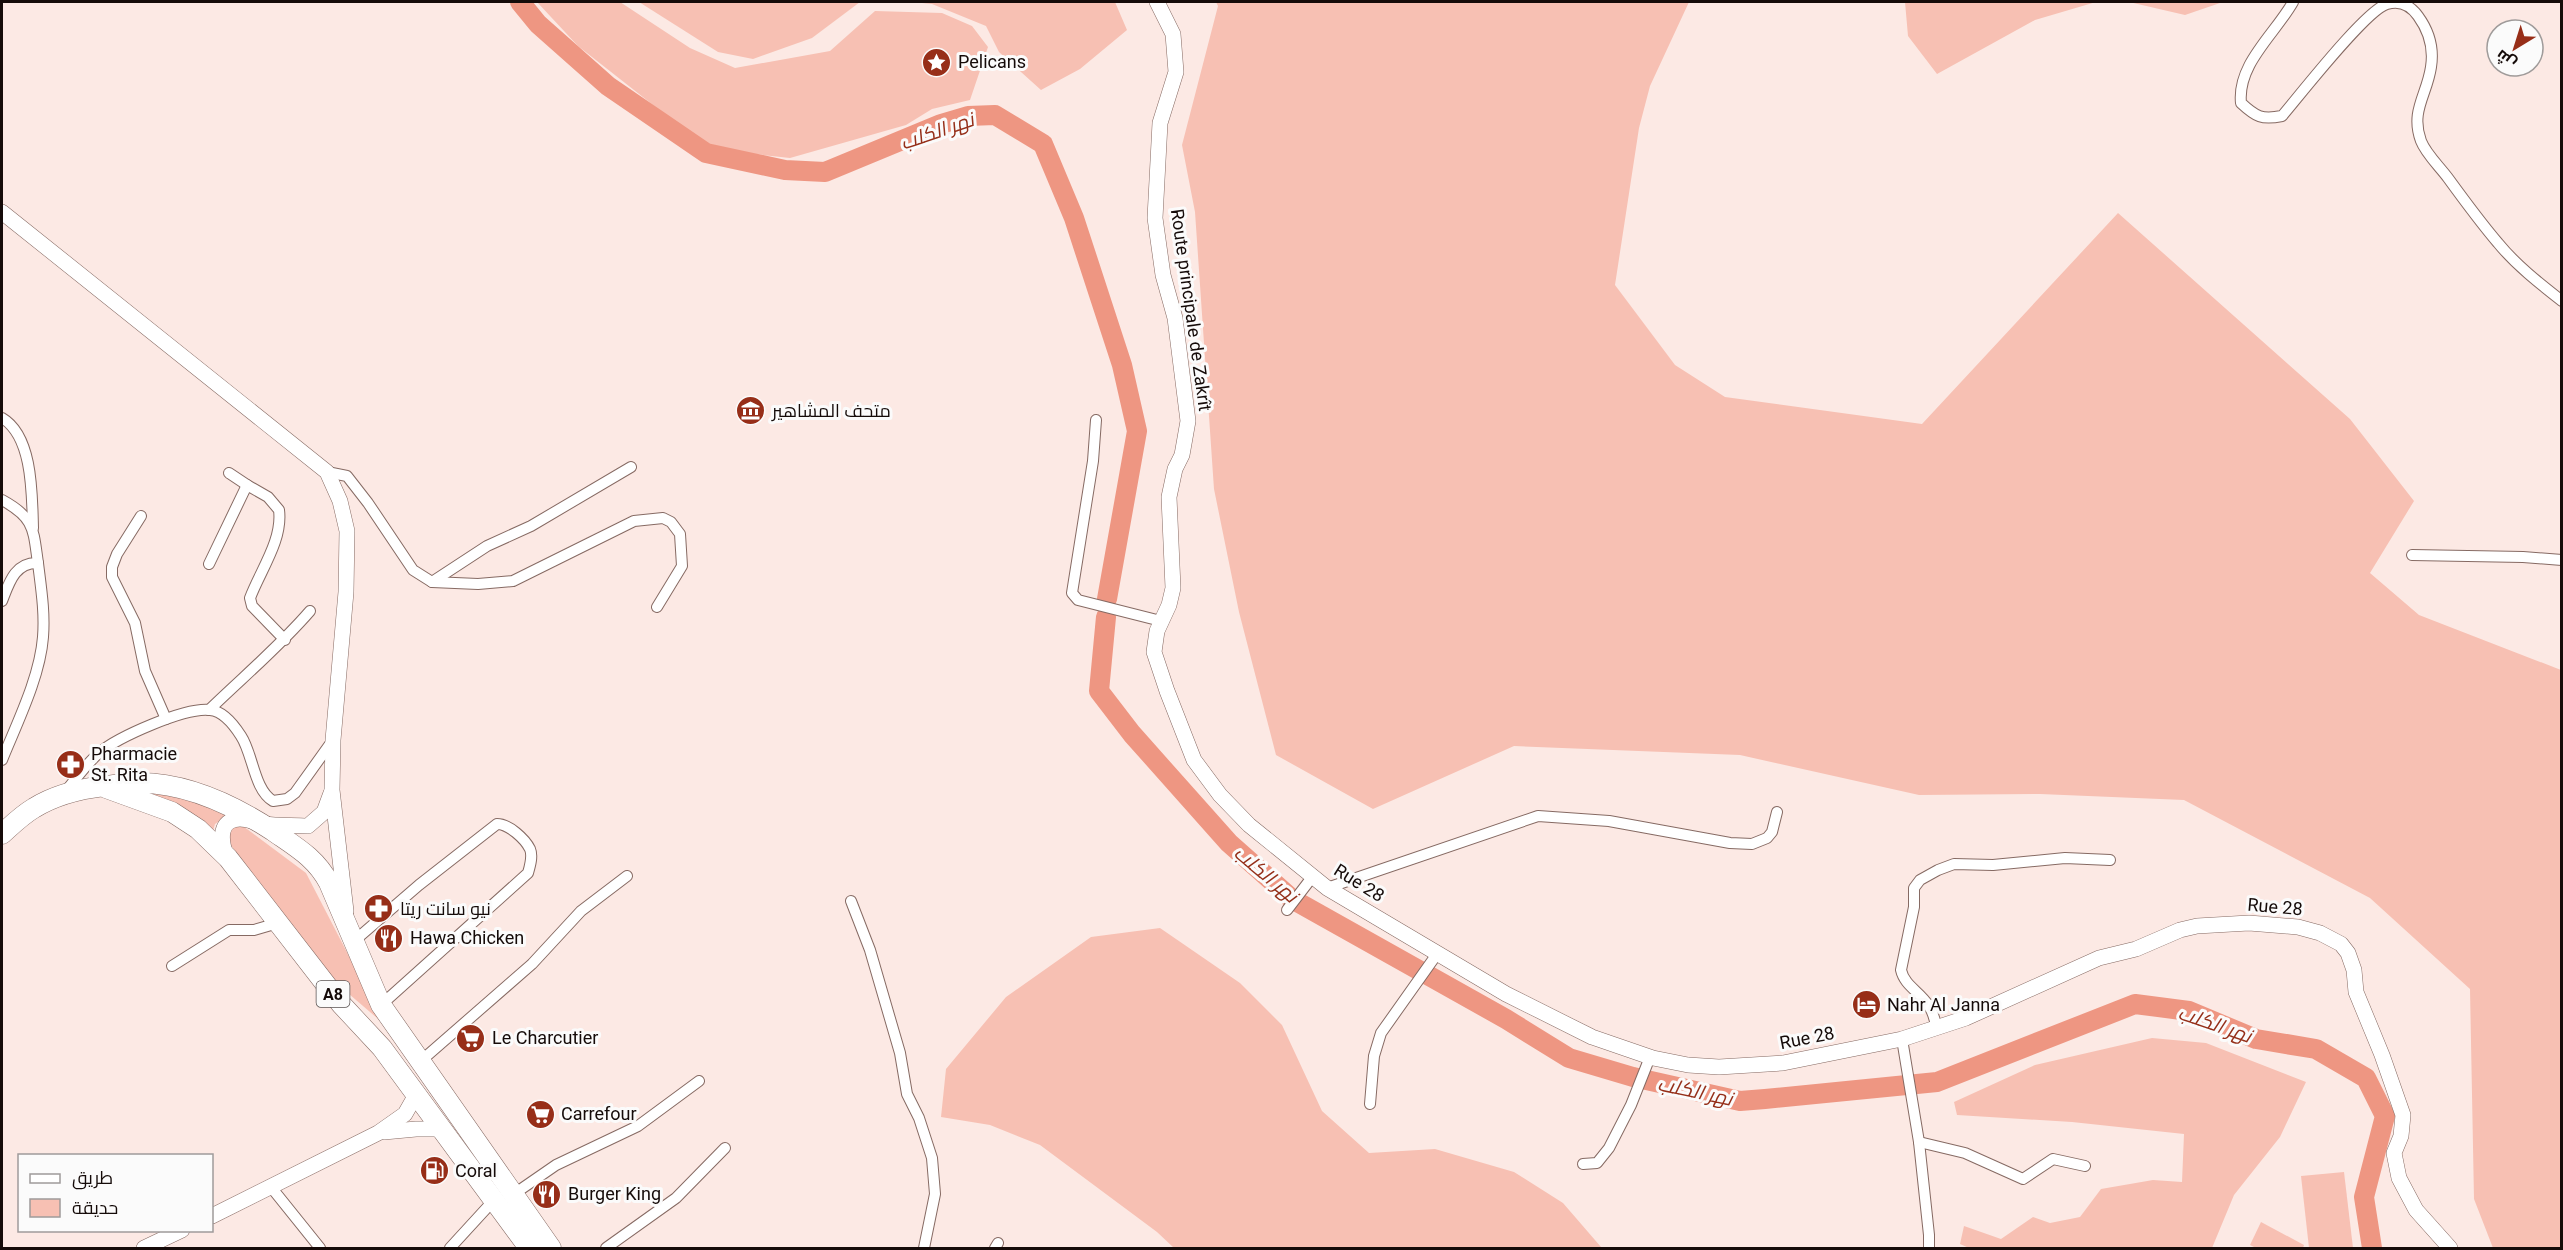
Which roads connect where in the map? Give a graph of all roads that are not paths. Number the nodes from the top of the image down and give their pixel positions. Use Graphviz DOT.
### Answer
graph roads {
  1 [pos="1157,2"];
  2 [pos="2293,2"];
  3 [pos="2,212"];
  4 [pos="2562,301"];
  5 [pos="2,418"];
  6 [pos="1096,420"];
  7 [pos="632,467"];
  8 [pos="327,472"];
  9 [pos="229,473"];
  10 [pos="247,485"];
  11 [pos="2,500"];
  12 [pos="141,516"];
  13 [pos="33,528"];
  14 [pos="2412,555"];
  15 [pos="2562,560"];
  16 [pos="38,563"];
  17 [pos="209,564"];
  18 [pos="432,582"];
  19 [pos="2,601"];
  20 [pos="657,607"];
  21 [pos="310,611"];
  22 [pos="1161,621"];
  23 [pos="285,640"];
  24 [pos="209,710"];
  25 [pos="166,719"];
  26 [pos="333,740"];
  27 [pos="2,760"];
  28 [pos="1194,760"];
  29 [pos="101,787"];
  30 [pos="332,790"];
  31 [pos="62,795"];
  32 [pos="1777,812"];
  33 [pos="262,824"];
  34 [pos="2,834"];
  35 [pos="228,858"];
  36 [pos="2110,860"];
  37 [pos="627,876"];
  38 [pos="1311,878"];
  39 [pos="1327,888"];
  40 [pos="852,901"];
  41 [pos="1287,910"];
  42 [pos="278,923"];
  43 [pos="351,936"];
  44 [pos="1437,954"];
  45 [pos="172,966"];
  46 [pos="381,1005"];
  47 [pos="1936,1028"];
  48 [pos="1902,1039"];
  49 [pos="422,1060"];
  50 [pos="1648,1062"];
  51 [pos="699,1081"];
  52 [pos="417,1093"];
  53 [pos="1370,1104"];
  54 [pos="442,1129"];
  55 [pos="378,1133"];
  56 [pos="1919,1142"];
  57 [pos="725,1148"];
  58 [pos="1583,1164"];
  59 [pos="2085,1166"];
  60 [pos="271,1187"];
  61 [pos="513,1194"];
  62 [pos="494,1200"];
  63 [pos="213,1216"];
  64 [pos="178,1232"];
  65 [pos="144,1248"];
  66 [pos="320,1248"];
  67 [pos="450,1248"];
  68 [pos="529,1248"];
  69 [pos="551,1248"];
  70 [pos="606,1248"];
  71 [pos="924,1248"];
  72 [pos="1929,1248"];
  73 [pos="2450,1248"];
  1 -- 22 [label="street, Route principale de Zakrît"];
  2 -- 4 [label="street"];
  3 -- 8 [label="street"];
  5 -- 13 [label="street"];
  6 -- 22 [label="street"];
  7 -- 18 [label="street"];
  8 -- 18 [label="street"];
  8 -- 26 [label="street"];
  9 -- 10 [label="street"];
  10 -- 17 [label="street"];
  10 -- 23 [label="street"];
  11 -- 13 [label="street"];
  12 -- 25 [label="street"];
  13 -- 16 [label="street"];
  14 -- 15 [label="street"];
  16 -- 19 [label="street"];
  16 -- 27 [label="street"];
  18 -- 20 [label="street"];
  21 -- 23 [label="street"];
  22 -- 28 [label="street, Route principale de Zakrît"];
  23 -- 24 [label="street"];
  24 -- 25 [label="street"];
  24 -- 26 [label="street"];
  25 -- 31 [label="street"];
  26 -- 30 [label="street"];
  28 -- 38 [label="street, Rue 28"];
  29 -- 31 [label="highway, A8"];
  29 -- 33 [label="highway, A8"];
  29 -- 35 [label="highway, A8"];
  30 -- 33 [label="street"];
  30 -- 43 [label="street"];
  31 -- 34 [label="highway, A8"];
  32 -- 39 [label="street"];
  33 -- 35 [label="street"];
  33 -- 43 [label="highway, A8"];
  35 -- 42 [label="highway, A8"];
  36 -- 47 [label="street"];
  37 -- 49 [label="street"];
  38 -- 39 [label="street, Rue 28"];
  38 -- 41 [label="street"];
  39 -- 44 [label="street, Rue 28"];
  40 -- 71 [label="street"];
  42 -- 45 [label="street"];
  42 -- 52 [label="highway, A8"];
  43 -- 46 [label="highway, A8"];
  43 -- 46 [label="street"];
  44 -- 50 [label="street, Rue 28"];
  44 -- 53 [label="street"];
  46 -- 49 [label="highway, A8"];
  47 -- 48 [label="street, Rue 28"];
  47 -- 73 [label="street, Rue 28"];
  48 -- 50 [label="street, Rue 28"];
  48 -- 56 [label="street"];
  49 -- 61 [label="highway, A8"];
  50 -- 58 [label="street"];
  51 -- 61 [label="street"];
  52 -- 54 [label="highway, A8"];
  52 -- 55 [label="street"];
  54 -- 55 [label="street"];
  54 -- 62 [label="highway, A8"];
  55 -- 60 [label="street"];
  56 -- 59 [label="street"];
  56 -- 72 [label="street"];
  57 -- 70 [label="street"];
  60 -- 63 [label="street"];
  60 -- 66 [label="street"];
  61 -- 69 [label="highway, A8"];
  62 -- 67 [label="street"];
  62 -- 68 [label="highway, A8"];
  64 -- 65 [label="street"];
}
